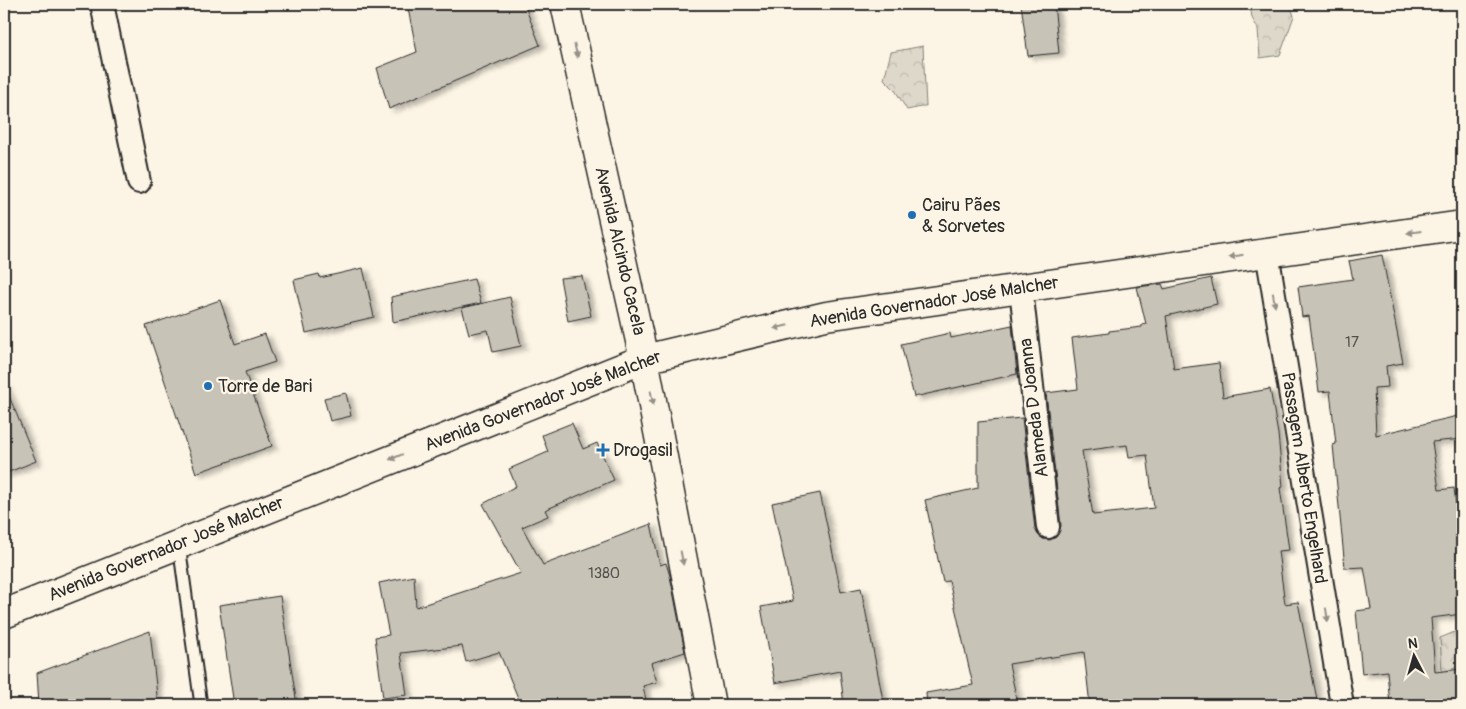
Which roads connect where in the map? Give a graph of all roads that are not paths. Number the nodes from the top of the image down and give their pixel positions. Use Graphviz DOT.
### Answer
graph roads {
  1 [pos="102,4"];
  2 [pos="565,4"];
  3 [pos="139,182"];
  4 [pos="1462,225"];
  5 [pos="1266,252"];
  6 [pos="1021,289"];
  7 [pos="644,359"];
  8 [pos="1048,527"];
  9 [pos="179,543"];
  10 [pos="4,614"];
  11 [pos="200,705"];
  12 [pos="711,705"];
  13 [pos="1342,705"];
  1 -- 3 [label="street"];
  2 -- 7 [label="main road, Avenida Alcindo Cacela, one-way"];
  4 -- 5 [label="main road, Avenida Governador José Malcher, one-way"];
  5 -- 6 [label="main road, Avenida Governador José Malcher, one-way"];
  5 -- 13 [label="street, Passagem Alberto Engelhard, one-way"];
  6 -- 7 [label="main road, Avenida Governador José Malcher, one-way"];
  6 -- 8 [label="street, Alameda D Joanna"];
  7 -- 9 [label="main road, Avenida Governador José Malcher, one-way"];
  7 -- 12 [label="main road, Avenida Alcindo Cacela, one-way"];
  9 -- 10 [label="main road, Avenida Governador José Malcher"];
  9 -- 11 [label="lane"];
}
